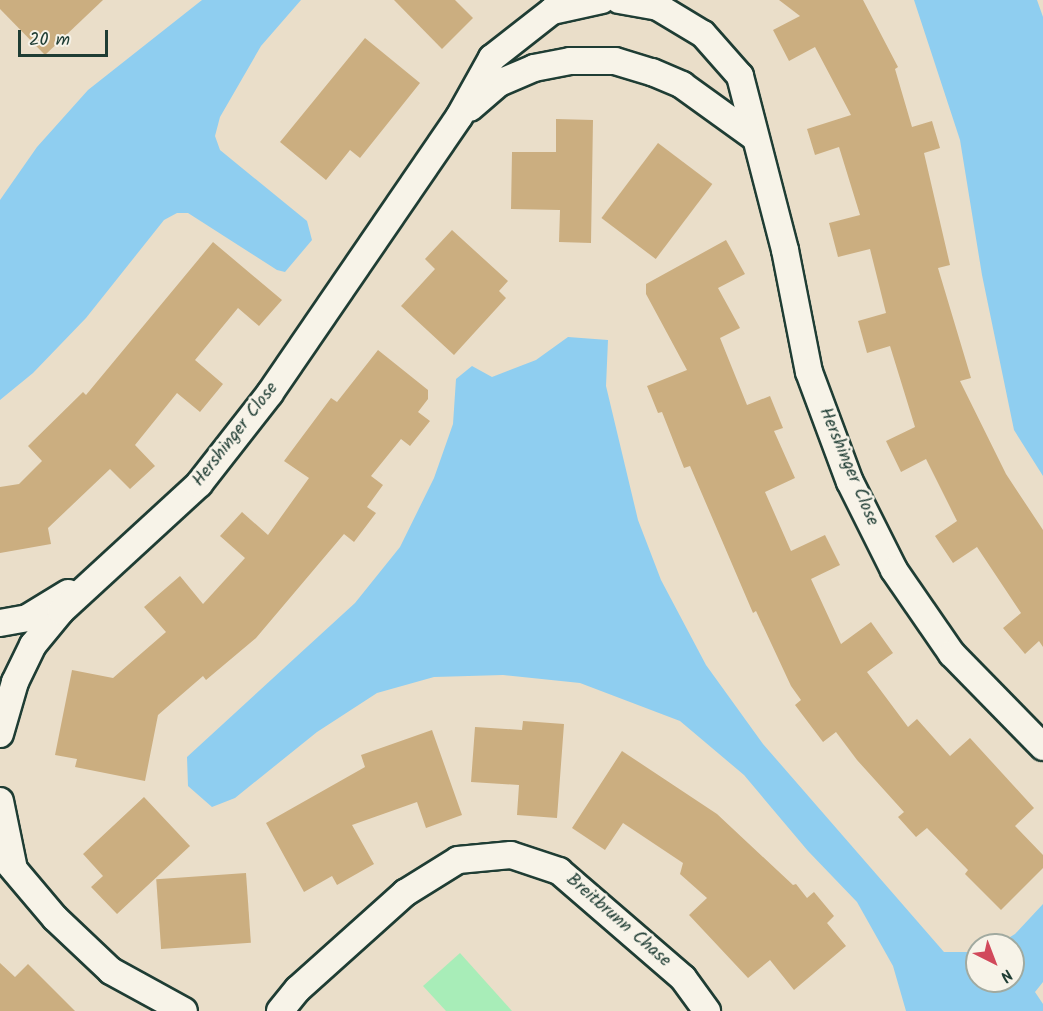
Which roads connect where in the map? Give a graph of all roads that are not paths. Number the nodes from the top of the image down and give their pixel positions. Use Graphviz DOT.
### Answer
graph roads {
  1 [pos="602,0"];
  2 [pos="619,0"];
  3 [pos="459,117"];
  4 [pos="754,136"];
  5 [pos="105,571"];
  6 [pos="0,623"];
  7 [pos="0,734"];
  8 [pos="1043,747"];
  9 [pos="0,801"];
  10 [pos="7,861"];
  11 [pos="184,1011"];
  12 [pos="280,1011"];
  13 [pos="707,1011"];
  1 -- 3 [label="street, Hershinger Close"];
  2 -- 4 [label="street, Hershinger Close"];
  3 -- 4 [label="street, Hershinger Close"];
  3 -- 5 [label="street, Hershinger Close"];
  4 -- 8 [label="street, Hershinger Close"];
  5 -- 6 [label="street"];
  5 -- 7 [label="street, Hershinger Close"];
  9 -- 10 [label="street"];
  10 -- 11 [label="street"];
  12 -- 13 [label="street, Breitbrunn Chase"];
}
